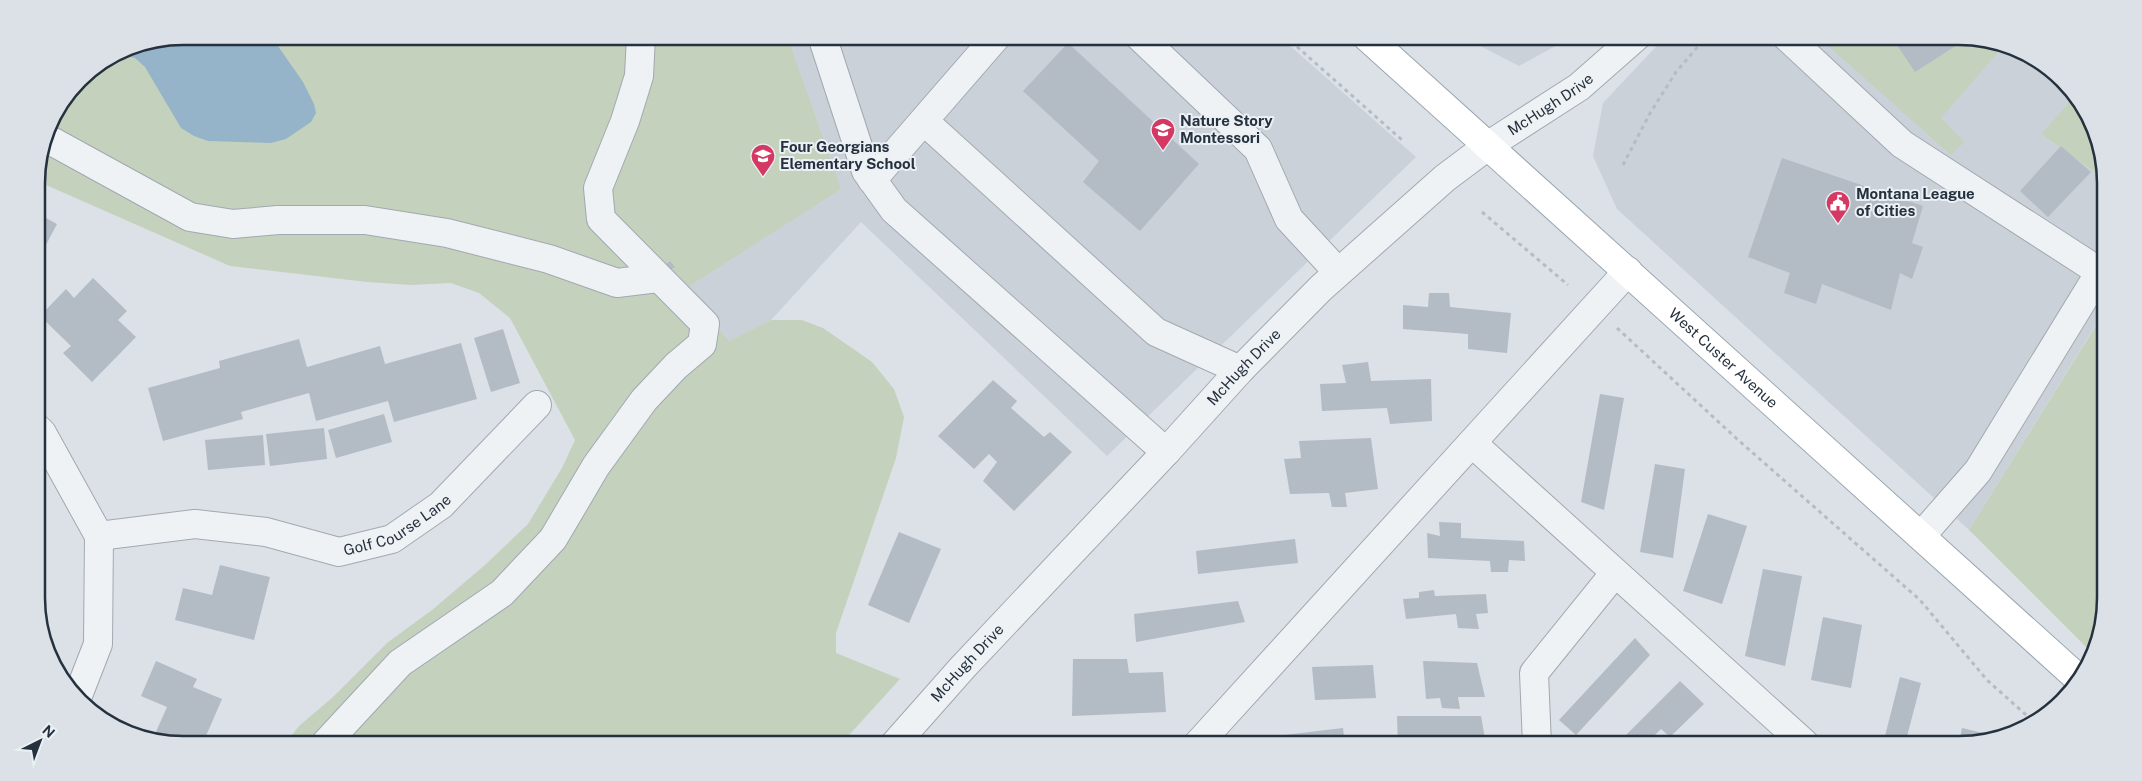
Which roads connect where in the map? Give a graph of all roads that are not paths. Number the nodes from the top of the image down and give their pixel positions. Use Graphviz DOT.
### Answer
graph roads {
  1 [pos="641,45"];
  2 [pos="825,45"];
  3 [pos="989,45"];
  4 [pos="1148,45"];
  5 [pos="1378,45"];
  6 [pos="1627,45"];
  7 [pos="1796,45"];
  8 [pos="924,121"];
  9 [pos="51,141"];
  10 [pos="1489,145"];
  11 [pos="872,180"];
  12 [pos="2097,270"];
  13 [pos="1628,271"];
  14 [pos="1338,272"];
  15 [pos="2097,277"];
  16 [pos="658,278"];
  17 [pos="1240,370"];
  18 [pos="537,405"];
  19 [pos="45,438"];
  20 [pos="1472,443"];
  21 [pos="1166,452"];
  22 [pos="99,536"];
  23 [pos="1921,536"];
  24 [pos="1614,574"];
  25 [pos="2074,675"];
  26 [pos="80,690"];
  27 [pos="332,736"];
  28 [pos="902,736"];
  29 [pos="1205,736"];
  30 [pos="1537,736"];
  31 [pos="1796,736"];
  1 -- 16 [label="street"];
  2 -- 11 [label="street"];
  3 -- 8 [label="street"];
  4 -- 14 [label="street"];
  5 -- 10 [label="main road, West Custer Avenue"];
  6 -- 10 [label="street, McHugh Drive"];
  7 -- 12 [label="street"];
  8 -- 11 [label="street"];
  8 -- 17 [label="street"];
  9 -- 16 [label="street"];
  10 -- 13 [label="main road, West Custer Avenue"];
  10 -- 14 [label="street, McHugh Drive"];
  11 -- 21 [label="street"];
  13 -- 20 [label="street"];
  13 -- 23 [label="main road, West Custer Avenue"];
  14 -- 17 [label="street, McHugh Drive"];
  15 -- 23 [label="street"];
  16 -- 27 [label="street"];
  17 -- 21 [label="street, McHugh Drive"];
  18 -- 22 [label="street, Golf Course Lane"];
  19 -- 22 [label="street"];
  20 -- 24 [label="street"];
  20 -- 29 [label="street"];
  21 -- 28 [label="street, McHugh Drive"];
  22 -- 26 [label="street"];
  23 -- 25 [label="main road, West Custer Avenue"];
  24 -- 30 [label="street"];
  24 -- 31 [label="street"];
}
